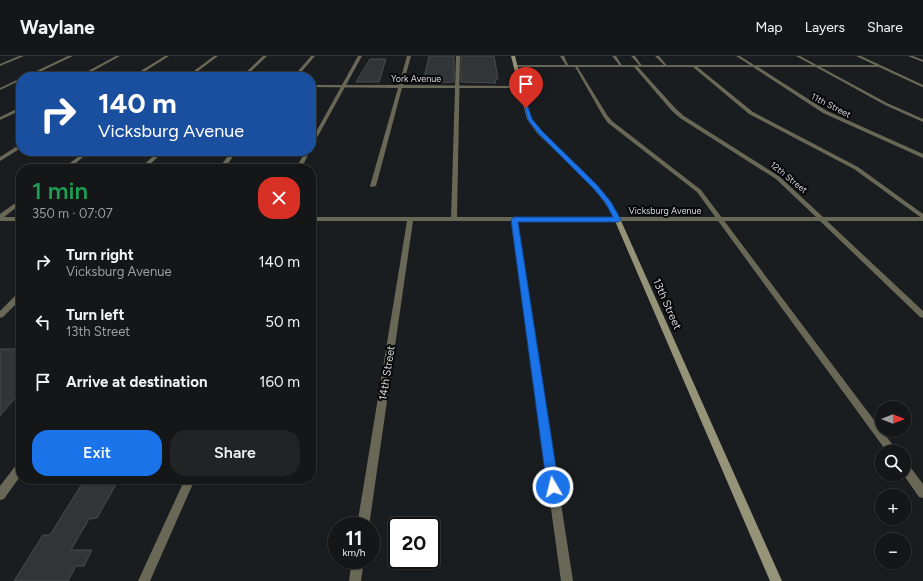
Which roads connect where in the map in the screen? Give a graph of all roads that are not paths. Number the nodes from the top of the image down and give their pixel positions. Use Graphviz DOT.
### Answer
graph roads {
  1 [pos="22,56"];
  2 [pos="71,56"];
  3 [pos="118,56"];
  4 [pos="167,56"];
  5 [pos="216,56"];
  6 [pos="265,56"];
  7 [pos="312,56"];
  8 [pos="360,56"];
  9 [pos="409,56"];
  10 [pos="458,56"];
  11 [pos="512,56"];
  12 [pos="562,56"];
  13 [pos="614,56"];
  14 [pos="633,56"];
  15 [pos="657,56"];
  16 [pos="738,56"];
  17 [pos="798,56"];
  18 [pos="858,56"];
  19 [pos="910,56"];
  20 [pos="923,61"];
  21 [pos="0,65"];
  22 [pos="515,66"];
  23 [pos="568,66"];
  24 [pos="575,66"];
  25 [pos="622,66"];
  26 [pos="635,66"];
  27 [pos="642,66"];
  28 [pos="667,66"];
  29 [pos="694,66"];
  30 [pos="753,66"];
  31 [pos="816,66"];
  32 [pos="879,66"];
  33 [pos="37,72"];
  34 [pos="88,72"];
  35 [pos="141,72"];
  36 [pos="195,72"];
  37 [pos="248,72"];
  38 [pos="299,72"];
  39 [pos="16,81"];
  40 [pos="316,86"];
  41 [pos="343,86"];
  42 [pos="401,86"];
  43 [pos="458,86"];
  44 [pos="923,86"];
  45 [pos="521,87"];
  46 [pos="0,89"];
  47 [pos="16,111"];
  48 [pos="0,119"];
  49 [pos="923,121"];
  50 [pos="316,137"];
  51 [pos="16,149"];
  52 [pos="82,156"];
  53 [pos="156,156"];
  54 [pos="231,156"];
  55 [pos="923,156"];
  56 [pos="0,159"];
  57 [pos="71,164"];
  58 [pos="148,164"];
  59 [pos="225,164"];
  60 [pos="373,186"];
  61 [pos="16,205"];
  62 [pos="0,218"];
  63 [pos="923,218"];
  64 [pos="720,219"];
  65 [pos="823,219"];
  66 [pos="16,220"];
  67 [pos="316,220"];
  68 [pos="410,220"];
  69 [pos="454,220"];
  70 [pos="514,220"];
  71 [pos="618,220"];
  72 [pos="16,300"];
  73 [pos="0,315"];
  74 [pos="923,315"];
  75 [pos="887,445"];
  76 [pos="16,474"];
  77 [pos="911,477"];
  78 [pos="188,484"];
  79 [pos="923,493"];
  80 [pos="0,495"];
  81 [pos="365,517"];
  82 [pos="357,569"];
  83 [pos="144,581"];
  84 [pos="355,581"];
  85 [pos="567,581"];
  86 [pos="776,581"];
  1 -- 21 [label="street"];
  2 -- 33 [label="street"];
  3 -- 34 [label="street"];
  4 -- 35 [label="street"];
  5 -- 36 [label="street"];
  6 -- 37 [label="street"];
  7 -- 38 [label="street"];
  8 -- 41 [label="street"];
  9 -- 42 [label="street"];
  10 -- 43 [label="street"];
  11 -- 22 [label="street, 13th Street"];
  12 -- 23 [label="street"];
  13 -- 25 [label="street"];
  14 -- 27 [label="street"];
  15 -- 28 [label="street"];
  16 -- 30 [label="street, 11th Street"];
  17 -- 31 [label="street"];
  18 -- 32 [label="street"];
  19 -- 20 [label="street"];
  22 -- 23 [label="street"];
  22 -- 45 [label="street, 13th Street"];
  23 -- 24 [label="street"];
  24 -- 25 [label="street"];
  24 -- 64 [label="street"];
  25 -- 26 [label="street"];
  26 -- 27 [label="street"];
  26 -- 65 [label="street, 12th Street"];
  27 -- 28 [label="street"];
  28 -- 29 [label="street"];
  29 -- 30 [label="street"];
  29 -- 63 [label="street"];
  30 -- 31 [label="street"];
  30 -- 55 [label="street, 11th Street"];
  31 -- 32 [label="street"];
  31 -- 49 [label="street"];
  32 -- 44 [label="street"];
  39 -- 46 [label="street"];
  40 -- 41 [label="street, York Avenue"];
  41 -- 42 [label="street, York Avenue"];
  41 -- 50 [label="street"];
  42 -- 43 [label="street, York Avenue"];
  42 -- 60 [label="street"];
  43 -- 45 [label="street, York Avenue"];
  43 -- 69 [label="street"];
  45 -- 71 [label="street, 13th Street"];
  47 -- 48 [label="street"];
  51 -- 56 [label="street"];
  52 -- 57 [label="street"];
  53 -- 58 [label="street"];
  54 -- 59 [label="street"];
  61 -- 62 [label="street"];
  62 -- 66 [label="street"];
  63 -- 65 [label="street, Vicksburg Avenue"];
  64 -- 65 [label="street, Vicksburg Avenue"];
  64 -- 71 [label="street, Vicksburg Avenue"];
  64 -- 75 [label="street"];
  65 -- 74 [label="street, 12th Street"];
  67 -- 68 [label="street, Vicksburg Avenue"];
  68 -- 69 [label="street, Vicksburg Avenue"];
  68 -- 81 [label="street, 14th Street"];
  69 -- 70 [label="street, Vicksburg Avenue"];
  70 -- 71 [label="street, Vicksburg Avenue"];
  70 -- 85 [label="street"];
  71 -- 86 [label="street, 13th Street"];
  72 -- 73 [label="street"];
  76 -- 80 [label="street"];
  77 -- 79 [label="street"];
  78 -- 83 [label="street"];
  82 -- 84 [label="street"];
}
